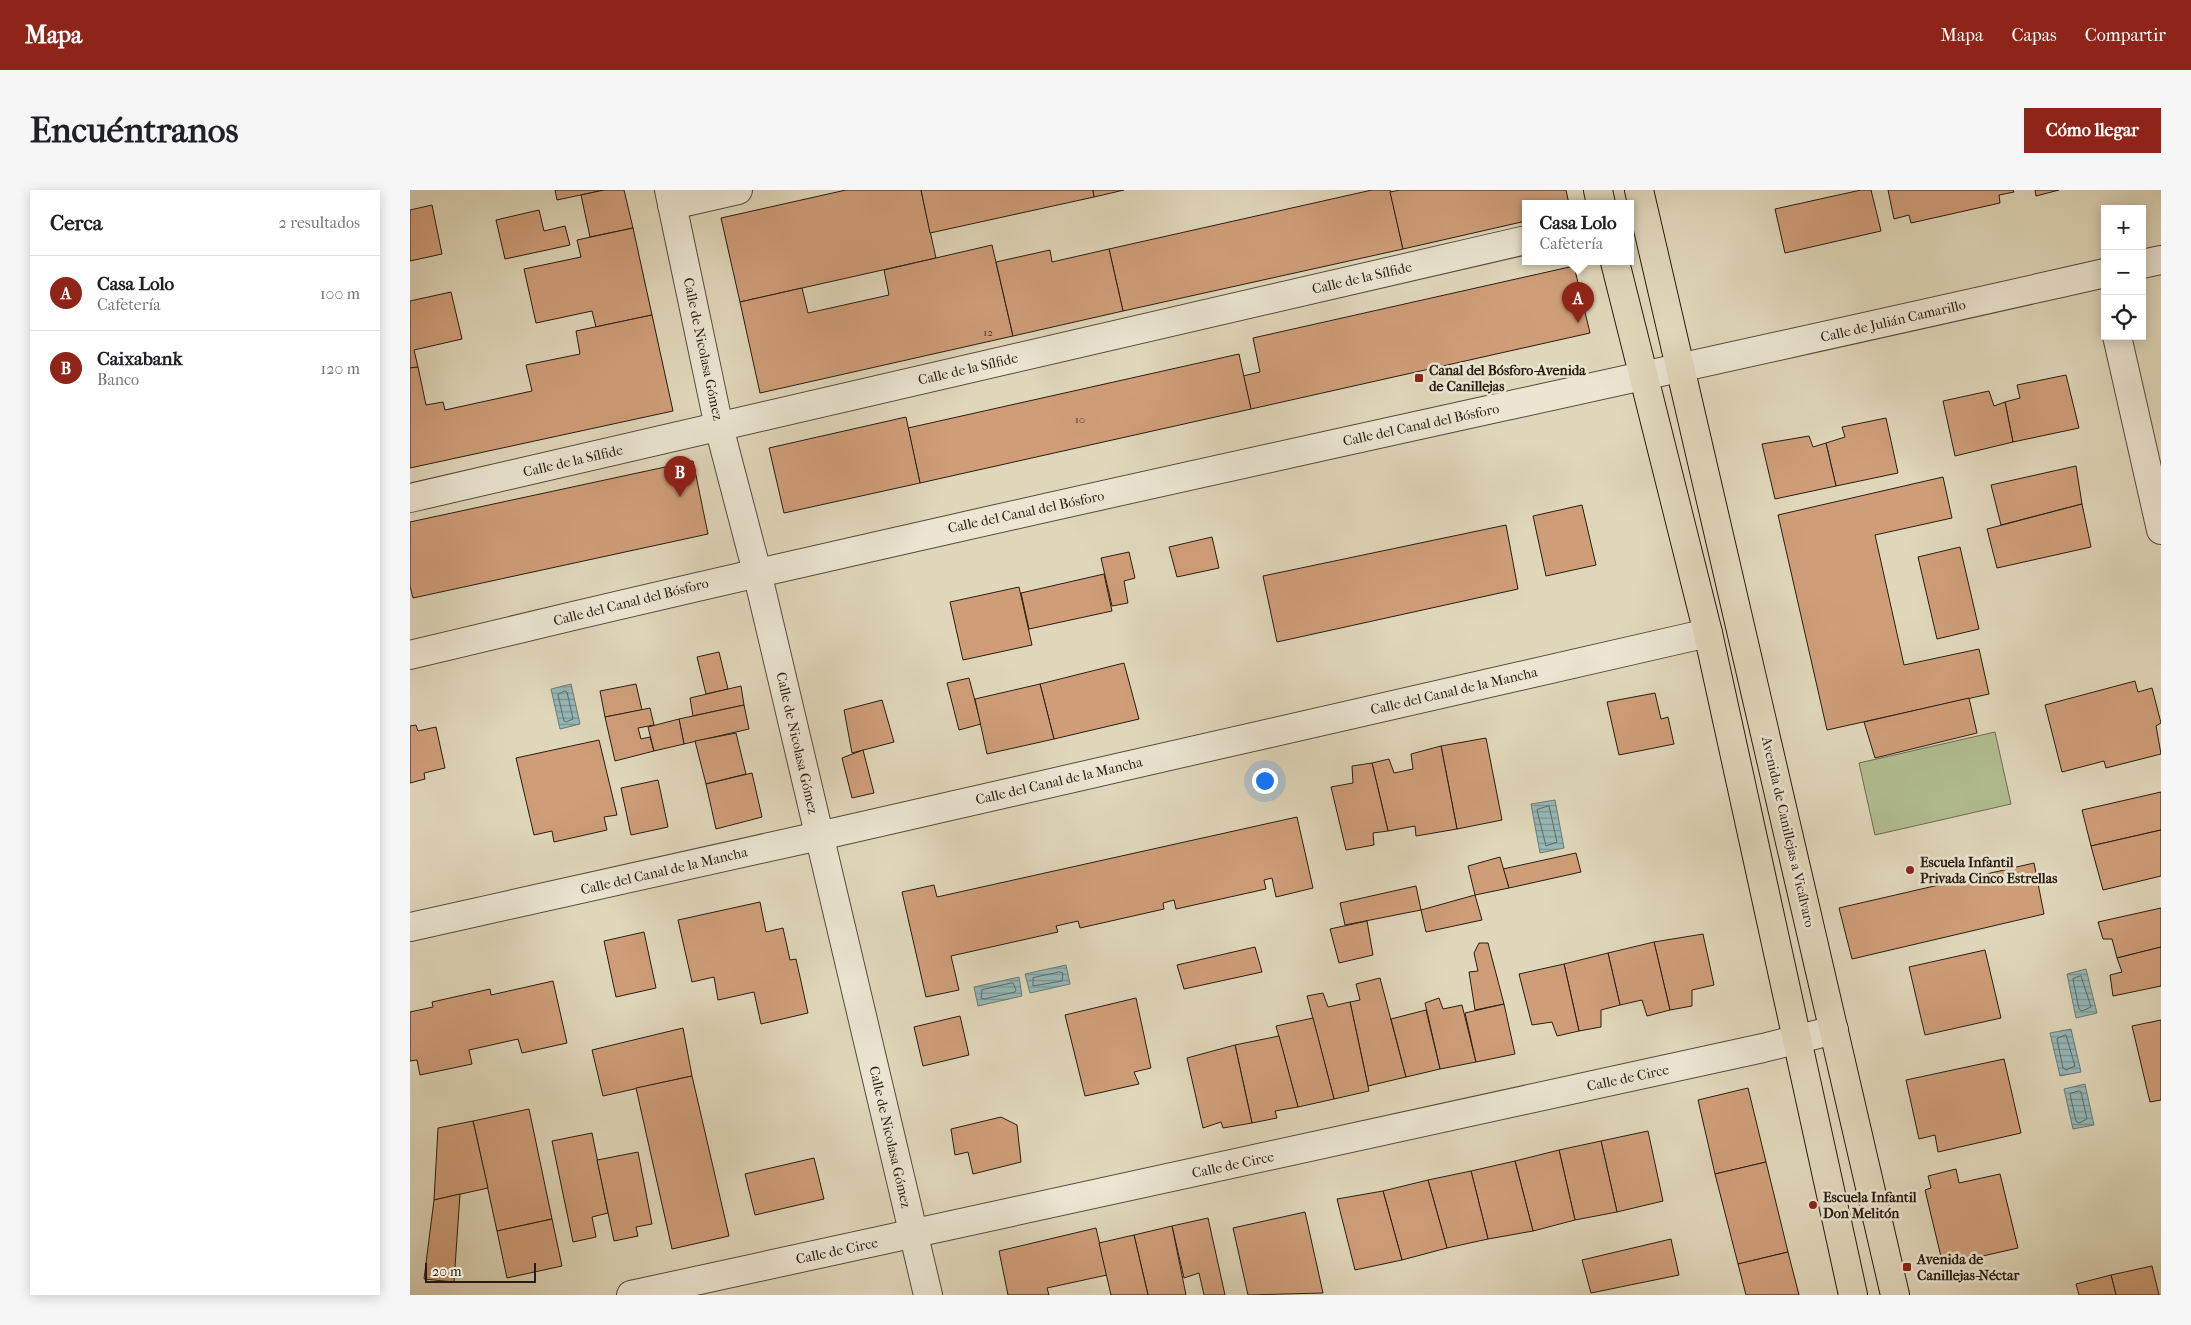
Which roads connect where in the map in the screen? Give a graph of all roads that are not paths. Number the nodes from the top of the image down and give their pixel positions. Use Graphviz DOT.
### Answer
graph roads {
  1 [pos="738,190"];
  2 [pos="1639,190"];
  3 [pos="671,198"];
  4 [pos="1522,241"];
  5 [pos="2161,260"];
  6 [pos="2146,263"];
  7 [pos="1616,265"];
  8 [pos="2101,275"];
  9 [pos="2118,340"];
  10 [pos="1681,369"];
  11 [pos="1643,376"];
  12 [pos="719,427"];
  13 [pos="410,498"];
  14 [pos="2161,530"];
  15 [pos="757,572"];
  16 [pos="1708,632"];
  17 [pos="410,655"];
  18 [pos="819,836"];
  19 [pos="410,927"];
  20 [pos="1834,1030"];
  21 [pos="1798,1040"];
  22 [pos="913,1235"];
  23 [pos="631,1295"];
  24 [pos="928,1295"];
  25 [pos="1854,1295"];
  26 [pos="1895,1295"];
  1 -- 3 [label="street"];
  2 -- 10 [label="main road, Avenida de Canillejas a Vicálvaro"];
  3 -- 12 [label="street, Calle de Nicolasa Gómez"];
  4 -- 12 [label="street, Calle de la Sílfide"];
  5 -- 6 [label="street"];
  7 -- 11 [label="main road"];
  8 -- 10 [label="street, Calle de Julián Camarillo"];
  9 -- 14 [label="street"];
  10 -- 11 [label="street"];
  10 -- 20 [label="main road, Avenida de Canillejas a Vicálvaro"];
  11 -- 15 [label="street, Calle del Canal del Bósforo"];
  11 -- 16 [label="main road"];
  12 -- 13 [label="street, Calle de la Sílfide"];
  12 -- 15 [label="street, Calle de Nicolasa Gómez"];
  15 -- 17 [label="street, Calle del Canal del Bósforo"];
  15 -- 18 [label="street, Calle de Nicolasa Gómez"];
  16 -- 18 [label="street, Calle del Canal de la Mancha"];
  16 -- 21 [label="main road"];
  18 -- 19 [label="street, Calle del Canal de la Mancha"];
  18 -- 22 [label="street, Calle de Nicolasa Gómez"];
  20 -- 21 [label="street, Calle de Circe"];
  20 -- 26 [label="main road, Avenida de Canillejas a Vicálvaro"];
  21 -- 22 [label="street, Calle de Circe"];
  21 -- 25 [label="main road"];
  22 -- 23 [label="street, Calle de Circe"];
  22 -- 24 [label="street, Calle de Nicolasa Gómez"];
}
